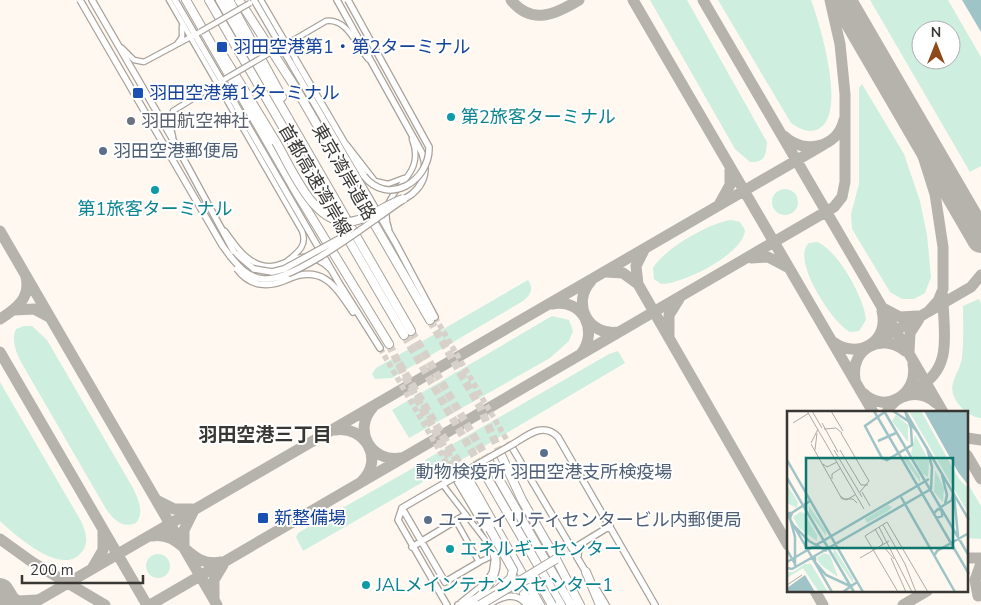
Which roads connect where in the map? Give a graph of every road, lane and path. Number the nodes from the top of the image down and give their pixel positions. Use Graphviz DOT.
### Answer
graph roads {
  1 [pos="80,0"];
  2 [pos="92,0"];
  3 [pos="169,0"];
  4 [pos="175,0"];
  5 [pos="186,0"];
  6 [pos="205,0"];
  7 [pos="209,0"];
  8 [pos="220,0"];
  9 [pos="229,0"];
  10 [pos="239,0"];
  11 [pos="261,0"];
  12 [pos="337,0"];
  13 [pos="348,0"];
  14 [pos="253,1"];
  15 [pos="194,14"];
  16 [pos="220,18"];
  17 [pos="181,22"];
  18 [pos="195,34"];
  19 [pos="301,35"];
  20 [pos="116,40"];
  21 [pos="175,46"];
  22 [pos="282,46"];
  23 [pos="296,60"];
  24 [pos="370,62"];
  25 [pos="221,81"];
  26 [pos="205,91"];
  27 [pos="225,97"];
  28 [pos="408,131"];
  29 [pos="343,141"];
  30 [pos="177,148"];
  31 [pos="413,167"];
  32 [pos="327,185"];
  33 [pos="404,199"];
  34 [pos="218,222"];
  35 [pos="361,228"];
  36 [pos="395,242"];
  37 [pos="230,256"];
  38 [pos="286,262"];
  39 [pos="339,283"];
  40 [pos="432,318"];
  41 [pos="411,331"];
  42 [pos="404,335"];
  43 [pos="389,344"];
  44 [pos="514,446"];
  45 [pos="501,455"];
  46 [pos="489,462"];
  47 [pos="481,467"];
  48 [pos="458,479"];
  49 [pos="443,485"];
  50 [pos="402,508"];
  51 [pos="465,515"];
  52 [pos="456,521"];
  53 [pos="609,525"];
  54 [pos="421,541"];
  55 [pos="492,541"];
  56 [pos="569,541"];
  57 [pos="412,547"];
  58 [pos="488,558"];
  59 [pos="579,558"];
  60 [pos="556,559"];
  61 [pos="479,562"];
  62 [pos="586,572"];
  63 [pos="514,585"];
  64 [pos="499,589"];
  65 [pos="524,594"];
  66 [pos="579,602"];
  67 [pos="476,604"];
  68 [pos="447,605"];
  69 [pos="458,605"];
  70 [pos="488,605"];
  71 [pos="529,605"];
  72 [pos="540,605"];
  73 [pos="552,605"];
  74 [pos="561,605"];
  75 [pos="571,605"];
  76 [pos="600,605"];
  77 [pos="606,605"];
  78 [pos="655,605"];
  1 -- 37 [label="street, bridge"];
  2 -- 20 [label="street"];
  3 -- 17 [label="street"];
  4 -- 18 [label="street"];
  5 -- 15 [label="highway"];
  6 -- 16 [label="highway"];
  7 -- 16 [label="highway, 首都高速湾岸線"];
  8 -- 32 [label="highway, 首都高速湾岸線"];
  9 -- 32 [label="highway"];
  10 -- 40 [label="highway, 東京湾岸道路"];
  11 -- 22 [label="street"];
  12 -- 24 [label="street"];
  13 -- 29 [label="street, bridge"];
  14 -- 18 [label="street, bridge"];
  14 -- 22 [label="street"];
  15 -- 33 [label="highway, bridge"];
  15 -- 43 [label="highway"];
  16 -- 42 [label="highway, 首都高速湾岸線"];
  17 -- 18 [label="street"];
  17 -- 21 [label="street"];
  18 -- 21 [label="street"];
  18 -- 25 [label="street"];
  19 -- 22 [label="street"];
  19 -- 23 [label="street"];
  19 -- 24 [label="street"];
  20 -- 21 [label="street"];
  20 -- 30 [label="street"];
  22 -- 23 [label="street"];
  22 -- 25 [label="street, bridge"];
  22 -- 36 [label="street"];
  23 -- 29 [label="street"];
  24 -- 28 [label="street"];
  25 -- 26 [label="street"];
  25 -- 27 [label="street"];
  25 -- 39 [label="street"];
  26 -- 27 [label="street"];
  26 -- 30 [label="street"];
  27 -- 38 [label="street"];
  28 -- 31 [label="street"];
  28 -- 33 [label="street, bridge"];
  29 -- 31 [label="street"];
  30 -- 34 [label="street"];
  31 -- 36 [label="street"];
  32 -- 41 [label="highway, 首都高速湾岸線"];
  33 -- 35 [label="street, bridge"];
  34 -- 35 [label="street, bridge"];
  34 -- 38 [label="street"];
  35 -- 37 [label="street, bridge"];
  36 -- 40 [label="street"];
  37 -- 39 [label="street, bridge"];
  38 -- 39 [label="street"];
  44 -- 48 [label="street, bridge"];
  44 -- 53 [label="street"];
  44 -- 56 [label="street"];
  45 -- 60 [label="highway"];
  46 -- 75 [label="highway"];
  47 -- 74 [label="highway"];
  48 -- 49 [label="street"];
  48 -- 55 [label="street"];
  48 -- 64 [label="highway, bridge"];
  48 -- 72 [label="highway"];
  49 -- 50 [label="street"];
  49 -- 51 [label="street"];
  50 -- 54 [label="street"];
  50 -- 57 [label="street"];
  51 -- 52 [label="street"];
  51 -- 69 [label="street"];
  52 -- 54 [label="street"];
  52 -- 61 [label="street"];
  53 -- 56 [label="street"];
  53 -- 59 [label="street"];
  53 -- 78 [label="street"];
  54 -- 57 [label="street"];
  54 -- 61 [label="street"];
  55 -- 65 [label="street"];
  55 -- 69 [label="street"];
  56 -- 59 [label="street"];
  57 -- 68 [label="street"];
  58 -- 61 [label="street"];
  59 -- 62 [label="street"];
  60 -- 63 [label="highway, bridge"];
  60 -- 64 [label="highway, bridge"];
  60 -- 66 [label="highway"];
  62 -- 76 [label="highway"];
  62 -- 77 [label="street"];
  63 -- 67 [label="highway, bridge"];
  63 -- 73 [label="highway, bridge"];
  64 -- 67 [label="highway"];
  65 -- 71 [label="highway"];
  70 -- 71 [label="street"];
}
